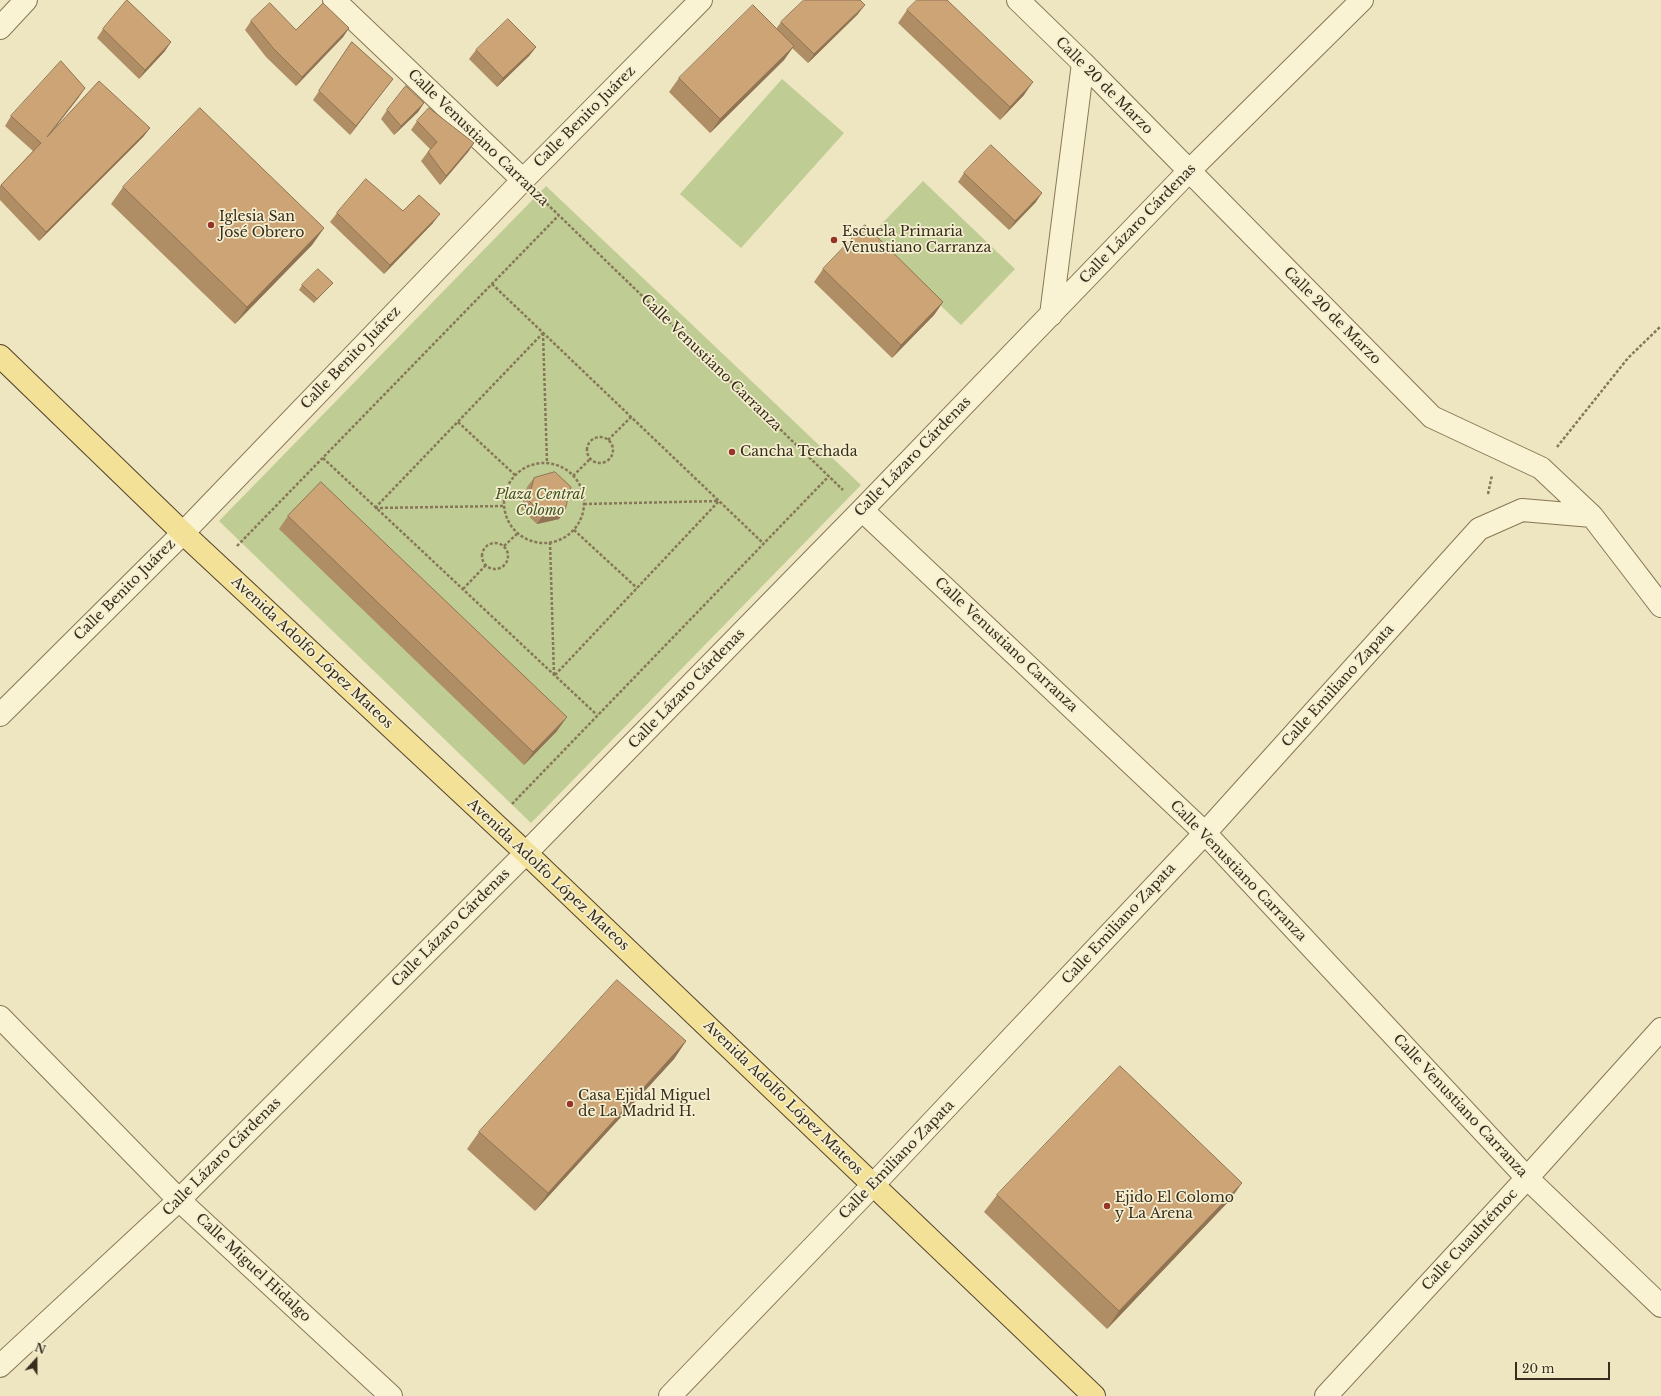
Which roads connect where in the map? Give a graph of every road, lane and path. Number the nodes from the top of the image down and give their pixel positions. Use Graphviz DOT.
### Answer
graph roads {
  1 [pos="26,0"];
  2 [pos="334,0"];
  3 [pos="701,0"];
  4 [pos="1018,0"];
  5 [pos="1362,0"];
  6 [pos="0,28"];
  7 [pos="1083,63"];
  8 [pos="1189,171"];
  9 [pos="523,180"];
  10 [pos="559,216"];
  11 [pos="492,284"];
  12 [pos="1051,315"];
  13 [pos="1661,326"];
  14 [pos="543,333"];
  15 [pos="0,356"];
  16 [pos="631,417"];
  17 [pos="458,422"];
  18 [pos="608,440"];
  19 [pos="323,458"];
  20 [pos="590,459"];
  21 [pos="547,464"];
  22 [pos="1541,468"];
  23 [pos="515,476"];
  24 [pos="573,476"];
  25 [pos="829,476"];
  26 [pos="719,501"];
  27 [pos="584,504"];
  28 [pos="504,506"];
  29 [pos="375,508"];
  30 [pos="862,510"];
  31 [pos="1592,516"];
  32 [pos="574,530"];
  33 [pos="183,533"];
  34 [pos="518,533"];
  35 [pos="550,542"];
  36 [pos="764,544"];
  37 [pos="504,546"];
  38 [pos="486,565"];
  39 [pos="218,566"];
  40 [pos="637,588"];
  41 [pos="463,589"];
  42 [pos="1661,606"];
  43 [pos="554,675"];
  44 [pos="0,715"];
  45 [pos="598,716"];
  46 [pos="493,823"];
  47 [pos="1206,833"];
  48 [pos="526,853"];
  49 [pos="0,1017"];
  50 [pos="1661,1029"];
  51 [pos="1527,1178"];
  52 [pos="873,1185"];
  53 [pos="179,1200"];
  54 [pos="1661,1306"];
  55 [pos="0,1366"];
  56 [pos="672,1395"];
  57 [pos="391,1396"];
  58 [pos="1094,1396"];
  59 [pos="1326,1396"];
  1 -- 6 [label="street"];
  2 -- 9 [label="street, Calle Venustiano Carranza"];
  3 -- 9 [label="street, Calle Benito Juárez"];
  4 -- 7 [label="street, Calle 20 de Marzo"];
  5 -- 8 [label="street, Calle Lázaro Cárdenas"];
  7 -- 8 [label="street, Calle 20 de Marzo"];
  7 -- 12 [label="street"];
  8 -- 12 [label="street, Calle Lázaro Cárdenas"];
  8 -- 22 [label="street, Calle 20 de Marzo"];
  9 -- 10 [label="path, Calle Venustiano Carranza"];
  9 -- 33 [label="street, Calle Benito Juárez"];
  10 -- 11 [label="path"];
  10 -- 25 [label="path, Calle Venustiano Carranza"];
  11 -- 14 [label="path"];
  11 -- 19 [label="path"];
  12 -- 30 [label="street, Calle Lázaro Cárdenas"];
  13 -- 22 [label="path"];
  14 -- 16 [label="path"];
  14 -- 17 [label="path"];
  14 -- 21 [label="path"];
  15 -- 33 [label="main road, Avenida Adolfo López Mateos"];
  16 -- 18 [label="path"];
  16 -- 26 [label="path"];
  17 -- 23 [label="path"];
  17 -- 29 [label="path"];
  18 -- 20 [label="path"];
  18 -- 20 [label="path"];
  19 -- 29 [label="path"];
  19 -- 39 [label="path"];
  20 -- 24 [label="path"];
  21 -- 23 [label="path"];
  21 -- 24 [label="path"];
  22 -- 31 [label="street, Calle 20 de Marzo"];
  23 -- 28 [label="path"];
  24 -- 27 [label="path"];
  25 -- 30 [label="path, Calle Venustiano Carranza"];
  25 -- 36 [label="path"];
  26 -- 27 [label="path"];
  26 -- 36 [label="path"];
  26 -- 40 [label="path"];
  27 -- 32 [label="path"];
  28 -- 29 [label="path"];
  28 -- 34 [label="path"];
  29 -- 41 [label="path"];
  30 -- 47 [label="street, Calle Venustiano Carranza"];
  30 -- 48 [label="street, Calle Lázaro Cárdenas"];
  31 -- 42 [label="street, Calle 20 de Marzo"];
  31 -- 47 [label="street, Calle Emiliano Zapata"];
  32 -- 35 [label="path"];
  32 -- 40 [label="path"];
  33 -- 39 [label="main road, Avenida Adolfo López Mateos"];
  33 -- 44 [label="street, Calle Benito Juárez"];
  34 -- 35 [label="path"];
  34 -- 37 [label="path"];
  35 -- 43 [label="path"];
  36 -- 45 [label="path"];
  37 -- 38 [label="path"];
  37 -- 38 [label="path"];
  38 -- 41 [label="path"];
  39 -- 46 [label="main road, Avenida Adolfo López Mateos"];
  40 -- 43 [label="path"];
  41 -- 43 [label="path"];
  43 -- 45 [label="path"];
  45 -- 46 [label="path"];
  46 -- 48 [label="main road, Avenida Adolfo López Mateos"];
  47 -- 51 [label="street, Calle Venustiano Carranza"];
  47 -- 52 [label="street, Calle Emiliano Zapata"];
  48 -- 52 [label="main road, Avenida Adolfo López Mateos"];
  48 -- 53 [label="street, Calle Lázaro Cárdenas"];
  49 -- 53 [label="street, Calle Miguel Hidalgo"];
  50 -- 51 [label="street, Calle Cuauhtémoc"];
  51 -- 54 [label="street, Calle Venustiano Carranza"];
  51 -- 59 [label="street, Calle Cuauhtémoc"];
  52 -- 56 [label="street, Calle Emiliano Zapata"];
  52 -- 58 [label="main road, Avenida Adolfo López Mateos"];
  53 -- 55 [label="street, Calle Lázaro Cárdenas"];
  53 -- 57 [label="street, Calle Miguel Hidalgo"];
}
